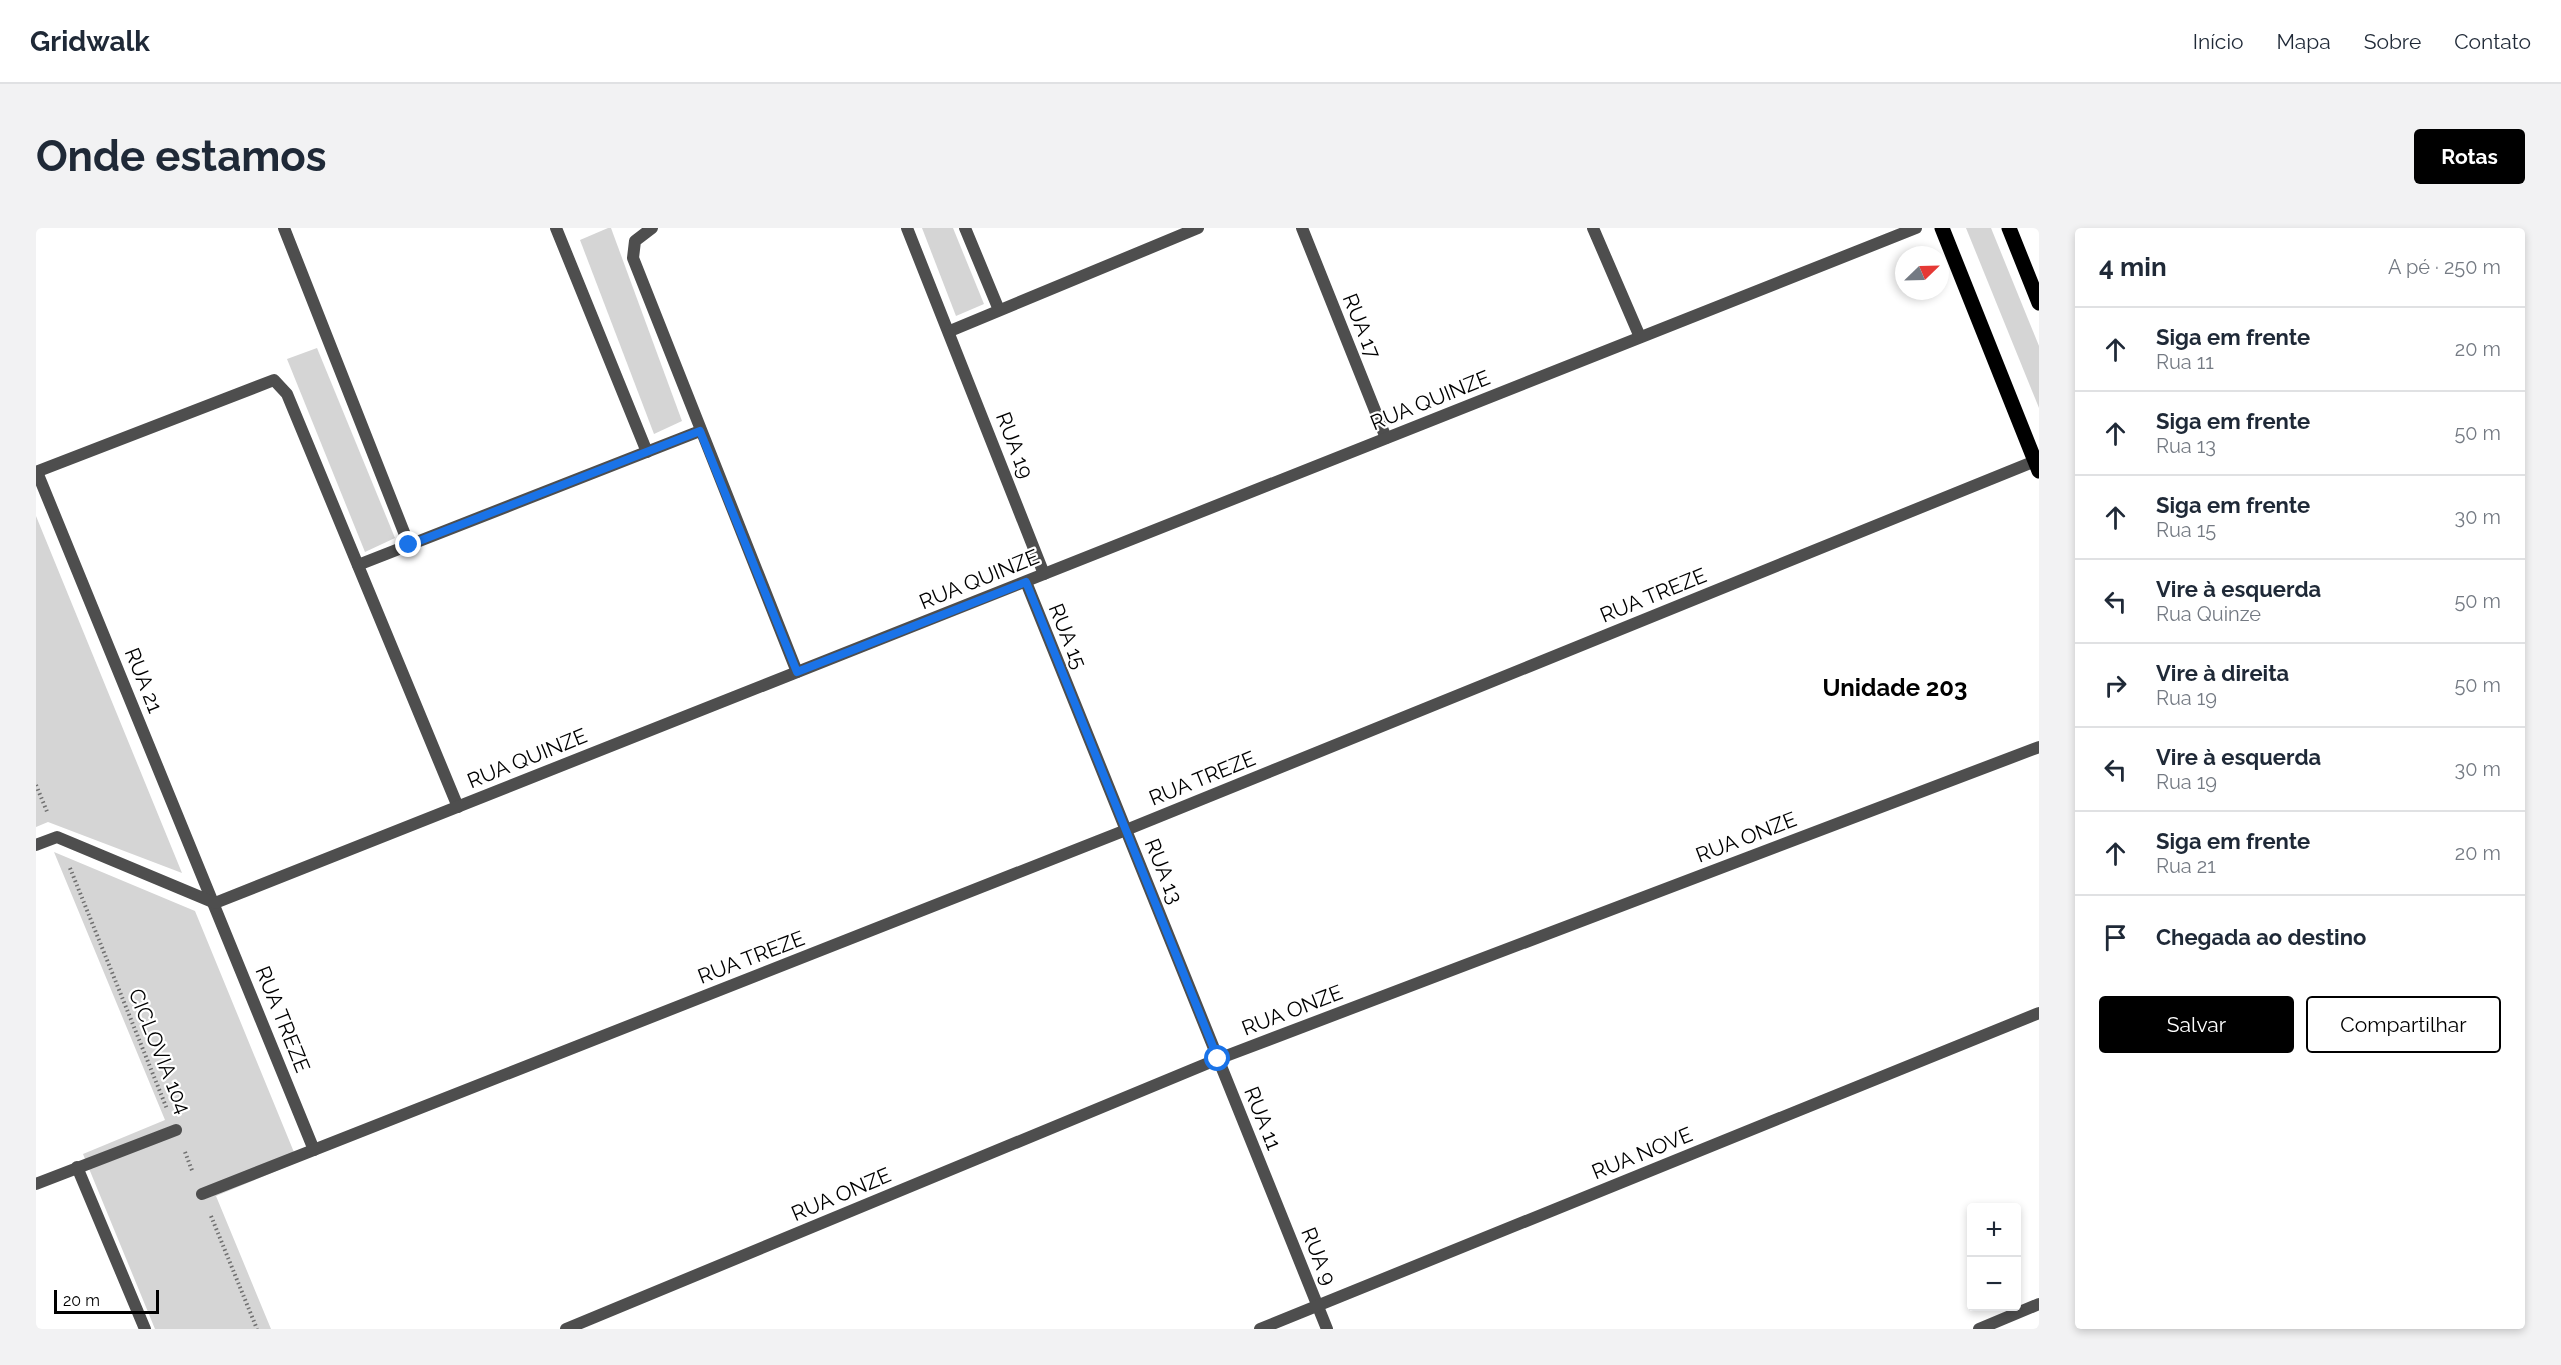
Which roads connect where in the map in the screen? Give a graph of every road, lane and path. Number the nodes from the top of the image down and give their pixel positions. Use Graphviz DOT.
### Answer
graph roads {
  1 [pos="556,228"];
  2 [pos="652,228"];
  3 [pos="907,228"];
  4 [pos="965,228"];
  5 [pos="1198,228"];
  6 [pos="1302,228"];
  7 [pos="1593,228"];
  8 [pos="1916,228"];
  9 [pos="1942,228"];
  10 [pos="2008,228"];
  11 [pos="285,230"];
  12 [pos="2039,303"];
  13 [pos="999,310"];
  14 [pos="950,331"];
  15 [pos="1640,338"];
  16 [pos="700,431"];
  17 [pos="1386,438"];
  18 [pos="647,452"];
  19 [pos="2037,466"];
  20 [pos="37,472"];
  21 [pos="409,545"];
  22 [pos="358,565"];
  23 [pos="1044,574"];
  24 [pos="1026,582"];
  25 [pos="797,672"];
  26 [pos="1075,705"];
  27 [pos="2039,747"];
  28 [pos="36,785"];
  29 [pos="458,807"];
  30 [pos="1126,830"];
  31 [pos="57,837"];
  32 [pos="36,845"];
  33 [pos="215,903"];
  34 [pos="1175,952"];
  35 [pos="2039,1013"];
  36 [pos="1218,1059"];
  37 [pos="176,1130"];
  38 [pos="314,1150"];
  39 [pos="77,1167"];
  40 [pos="36,1184"];
  41 [pos="202,1194"];
  42 [pos="1275,1198"];
  43 [pos="2039,1304"];
  44 [pos="1318,1306"];
  45 [pos="145,1329"];
  46 [pos="257,1329"];
  47 [pos="566,1329"];
  48 [pos="1260,1329"];
  49 [pos="1327,1329"];
  50 [pos="1979,1329"];
  1 -- 18 [label="street"];
  2 -- 16 [label="street"];
  3 -- 14 [label="street, RUA 19"];
  4 -- 13 [label="street"];
  5 -- 13 [label="street"];
  6 -- 17 [label="street, RUA 17"];
  7 -- 15 [label="street"];
  8 -- 15 [label="street, RUA QUINZE"];
  9 -- 19 [label="main road"];
  10 -- 12 [label="main road"];
  11 -- 21 [label="street"];
  13 -- 14 [label="street"];
  14 -- 23 [label="street, RUA 19"];
  15 -- 17 [label="street, RUA QUINZE"];
  16 -- 18 [label="street"];
  16 -- 25 [label="street"];
  17 -- 23 [label="street, RUA QUINZE"];
  18 -- 21 [label="street"];
  19 -- 30 [label="street, RUA TREZE"];
  20 -- 22 [label="street, RUA 21"];
  20 -- 33 [label="street, RUA 21"];
  21 -- 22 [label="street"];
  22 -- 29 [label="street, RUA 21"];
  23 -- 24 [label="street, RUA QUINZE"];
  24 -- 25 [label="street, RUA QUINZE"];
  24 -- 26 [label="street, RUA 15"];
  25 -- 29 [label="street, RUA QUINZE"];
  26 -- 30 [label="street, RUA 13"];
  27 -- 36 [label="street, RUA ONZE"];
  28 -- 31 [label="path, CICLOVIA 104"];
  29 -- 33 [label="street, RUA QUINZE"];
  30 -- 34 [label="street, RUA 13"];
  30 -- 38 [label="street, RUA TREZE"];
  31 -- 32 [label="street"];
  31 -- 33 [label="street"];
  31 -- 37 [label="path, CICLOVIA 104"];
  33 -- 38 [label="street, RUA TREZE"];
  34 -- 36 [label="street, RUA 11"];
  35 -- 44 [label="street, RUA NOVE"];
  36 -- 42 [label="street, RUA 11"];
  36 -- 47 [label="street, RUA ONZE"];
  37 -- 39 [label="street"];
  37 -- 41 [label="path, CICLOVIA 104"];
  38 -- 41 [label="street, RUA TREZE"];
  39 -- 40 [label="street"];
  39 -- 45 [label="street"];
  41 -- 46 [label="path, CICLOVIA 104"];
  42 -- 44 [label="street, RUA 9"];
  43 -- 50 [label="street"];
  44 -- 48 [label="street, RUA NOVE"];
  44 -- 49 [label="street, RUA 9"];
}
